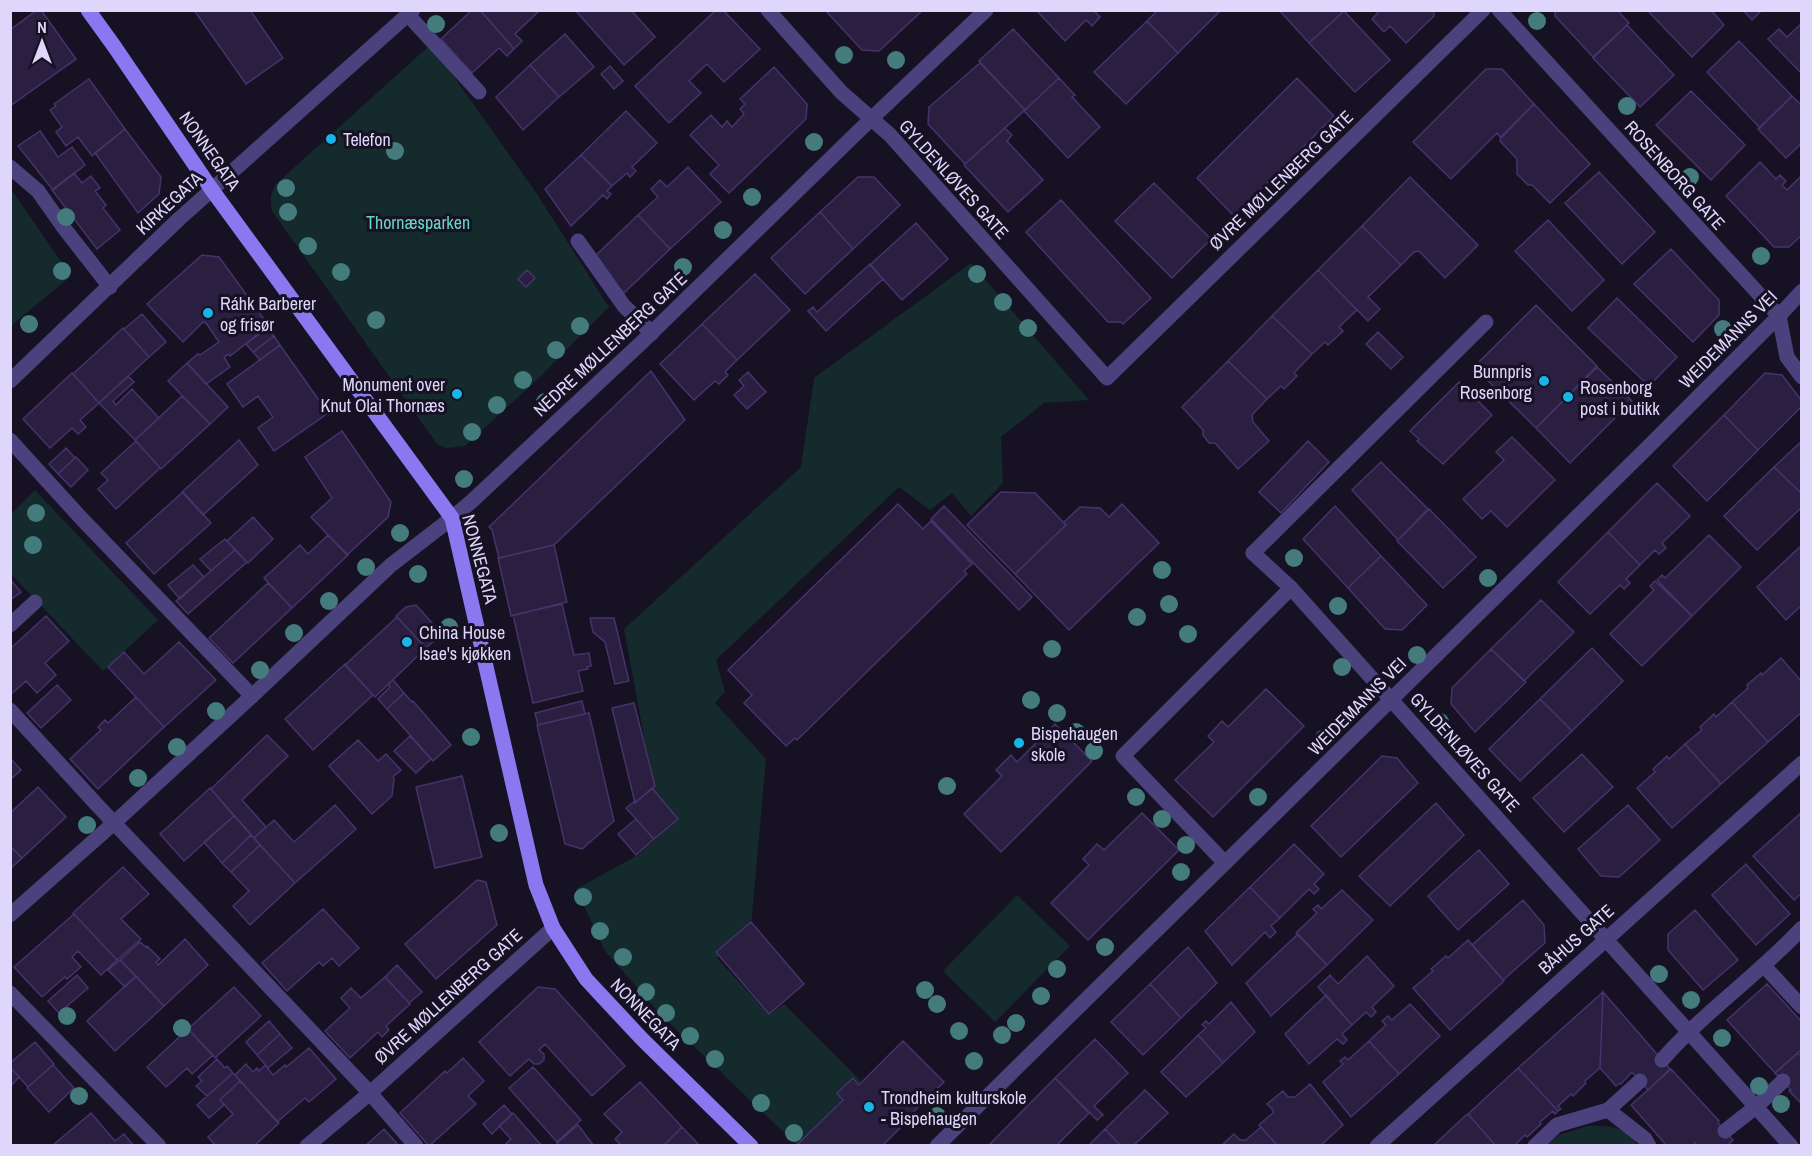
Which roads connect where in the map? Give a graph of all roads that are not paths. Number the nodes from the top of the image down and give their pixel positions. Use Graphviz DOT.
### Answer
graph roads {
  1 [pos="88,10"];
  2 [pos="768,10"];
  3 [pos="986,10"];
  4 [pos="1483,10"];
  5 [pos="1499,10"];
  6 [pos="411,13"];
  7 [pos="479,92"];
  8 [pos="871,119"];
  9 [pos="10,167"];
  10 [pos="212,190"];
  11 [pos="578,241"];
  12 [pos="110,287"];
  13 [pos="1802,291"];
  14 [pos="1779,316"];
  15 [pos="1486,322"];
  16 [pos="652,333"];
  17 [pos="1802,377"];
  18 [pos="1107,378"];
  19 [pos="10,381"];
  20 [pos="10,440"];
  21 [pos="452,518"];
  22 [pos="1291,588"];
  23 [pos="35,602"];
  24 [pos="10,625"];
  25 [pos="252,696"];
  26 [pos="1392,699"];
  27 [pos="10,710"];
  28 [pos="1802,763"];
  29 [pos="114,823"];
  30 [pos="1225,863"];
  31 [pos="10,915"];
  32 [pos="553,928"];
  33 [pos="1802,928"];
  34 [pos="1605,938"];
  35 [pos="1795,942"];
  36 [pos="1764,966"];
  37 [pos="10,993"];
  38 [pos="1802,1007"];
  39 [pos="1688,1032"];
  40 [pos="1662,1060"];
  41 [pos="1640,1081"];
  42 [pos="1783,1081"];
  43 [pos="370,1093"];
  44 [pos="1757,1106"];
  45 [pos="1608,1110"];
  46 [pos="1725,1131"];
  47 [pos="159,1146"];
  48 [pos="307,1146"];
  49 [pos="416,1146"];
  50 [pos="751,1146"];
  51 [pos="937,1146"];
  52 [pos="1377,1146"];
  53 [pos="1535,1146"];
  54 [pos="1649,1146"];
  55 [pos="1791,1146"];
  1 -- 10 [label="street, NONNEGATA"];
  2 -- 8 [label="street, GYLDENLØVES GATE"];
  3 -- 8 [label="street, NEDRE MØLLENBERG GATE"];
  4 -- 18 [label="street, ØVRE MØLLENBERG GATE"];
  5 -- 14 [label="street, ROSENBORG GATE"];
  6 -- 7 [label="street"];
  6 -- 10 [label="street, KIRKEGATA"];
  8 -- 16 [label="street, NEDRE MØLLENBERG GATE"];
  8 -- 18 [label="street, GYLDENLØVES GATE"];
  9 -- 12 [label="street"];
  10 -- 12 [label="street, KIRKEGATA"];
  10 -- 21 [label="street, NONNEGATA"];
  11 -- 16 [label="street"];
  12 -- 19 [label="street, KIRKEGATA"];
  13 -- 14 [label="street, WEIDEMANNS VEI"];
  14 -- 17 [label="street"];
  14 -- 26 [label="street, WEIDEMANNS VEI"];
  15 -- 22 [label="street, GYLDENLØVES GATE"];
  16 -- 21 [label="street, NEDRE MØLLENBERG GATE"];
  20 -- 25 [label="street"];
  21 -- 25 [label="street, NEDRE MØLLENBERG GATE"];
  21 -- 32 [label="street, NONNEGATA"];
  22 -- 26 [label="street, GYLDENLØVES GATE"];
  22 -- 30 [label="street"];
  23 -- 24 [label="street"];
  25 -- 29 [label="street, NEDRE MØLLENBERG GATE"];
  26 -- 30 [label="street, WEIDEMANNS VEI"];
  26 -- 34 [label="street, GYLDENLØVES GATE"];
  27 -- 29 [label="street"];
  28 -- 34 [label="street, BÅHUS GATE"];
  29 -- 31 [label="street, NEDRE MØLLENBERG GATE"];
  29 -- 43 [label="street"];
  30 -- 51 [label="street, WEIDEMANNS VEI"];
  32 -- 43 [label="street, ØVRE MØLLENBERG GATE"];
  32 -- 50 [label="street, NONNEGATA"];
  33 -- 35 [label="street"];
  34 -- 39 [label="street, GYLDENLØVES GATE"];
  34 -- 52 [label="street, BÅHUS GATE"];
  35 -- 36 [label="street"];
  36 -- 38 [label="street"];
  36 -- 39 [label="street"];
  37 -- 47 [label="street"];
  39 -- 40 [label="street"];
  39 -- 44 [label="street, GYLDENLØVES GATE"];
  41 -- 45 [label="street"];
  42 -- 44 [label="street"];
  43 -- 48 [label="street, ØVRE MØLLENBERG GATE"];
  43 -- 49 [label="street"];
  44 -- 46 [label="street"];
  44 -- 55 [label="street, GYLDENLØVES GATE"];
  45 -- 53 [label="street"];
  45 -- 54 [label="street"];
}
